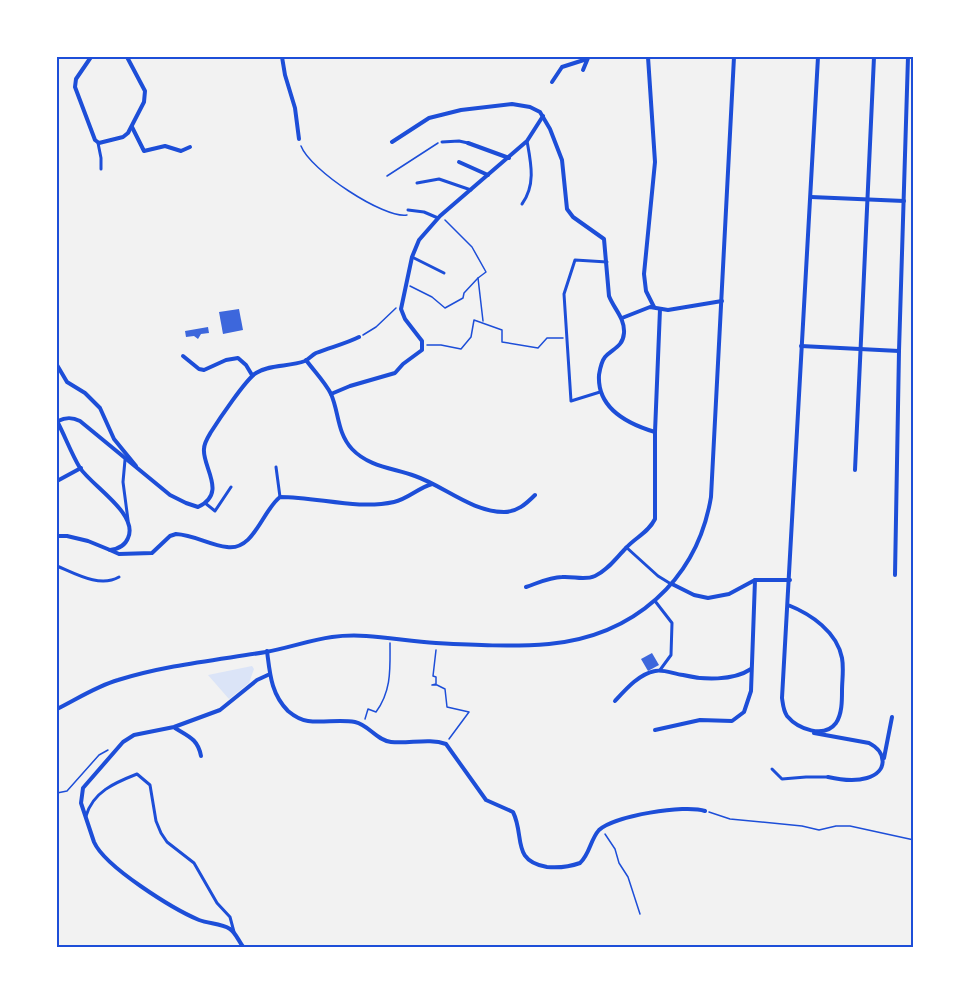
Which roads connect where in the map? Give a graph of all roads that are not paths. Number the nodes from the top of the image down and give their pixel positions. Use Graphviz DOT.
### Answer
graph roads {
  1 [pos="91,57"];
  2 [pos="127,57"];
  3 [pos="282,57"];
  4 [pos="648,57"];
  5 [pos="734,57"];
  6 [pos="818,57"];
  7 [pos="874,57"];
  8 [pos="908,57"];
  9 [pos="588,58"];
  10 [pos="584,70"];
  11 [pos="552,82"];
  12 [pos="544,115"];
  13 [pos="132,127"];
  14 [pos="298,139"];
  15 [pos="527,141"];
  16 [pos="392,142"];
  17 [pos="442,142"];
  18 [pos="98,143"];
  19 [pos="468,143"];
  20 [pos="190,147"];
  21 [pos="509,158"];
  22 [pos="459,162"];
  23 [pos="101,170"];
  24 [pos="488,175"];
  25 [pos="417,183"];
  26 [pos="471,190"];
  27 [pos="811,197"];
  28 [pos="867,199"];
  29 [pos="904,201"];
  30 [pos="522,204"];
  31 [pos="408,210"];
  32 [pos="439,217"];
  33 [pos="412,257"];
  34 [pos="607,262"];
  35 [pos="444,273"];
  36 [pos="722,301"];
  37 [pos="654,307"];
  38 [pos="660,309"];
  39 [pos="622,318"];
  40 [pos="359,337"];
  41 [pos="801,345"];
  42 [pos="859,349"];
  43 [pos="899,351"];
  44 [pos="183,356"];
  45 [pos="306,360"];
  46 [pos="57,365"];
  47 [pos="252,375"];
  48 [pos="600,392"];
  49 [pos="331,394"];
  50 [pos="57,421"];
  51 [pos="656,432"];
  52 [pos="125,460"];
  53 [pos="276,467"];
  54 [pos="81,468"];
  55 [pos="855,471"];
  56 [pos="141,473"];
  57 [pos="57,482"];
  58 [pos="432,484"];
  59 [pos="231,487"];
  60 [pos="535,495"];
  61 [pos="280,497"];
  62 [pos="205,503"];
  63 [pos="128,520"];
  64 [pos="57,536"];
  65 [pos="626,547"];
  66 [pos="110,550"];
  67 [pos="57,566"];
  68 [pos="895,575"];
  69 [pos="119,577"];
  70 [pos="755,580"];
  71 [pos="790,580"];
  72 [pos="672,584"];
  73 [pos="526,587"];
  74 [pos="655,601"];
  75 [pos="788,605"];
  76 [pos="267,651"];
  77 [pos="751,669"];
  78 [pos="660,670"];
  79 [pos="270,674"];
  80 [pos="615,701"];
  81 [pos="57,709"];
  82 [pos="892,717"];
  83 [pos="174,727"];
  84 [pos="655,730"];
  85 [pos="808,730"];
  86 [pos="201,756"];
  87 [pos="883,762"];
  88 [pos="772,769"];
  89 [pos="828,777"];
  90 [pos="705,811"];
  91 [pos="86,817"];
  92 [pos="234,932"];
  93 [pos="244,948"];
  1 -- 18 [label="street"];
  2 -- 13 [label="street"];
  3 -- 14 [label="street"];
  4 -- 37 [label="street"];
  5 -- 36 [label="street"];
  6 -- 27 [label="street"];
  7 -- 28 [label="street"];
  8 -- 29 [label="street"];
  9 -- 10 [label="street"];
  9 -- 11 [label="street"];
  12 -- 15 [label="street"];
  12 -- 16 [label="street"];
  12 -- 34 [label="street"];
  13 -- 18 [label="street"];
  13 -- 20 [label="street"];
  15 -- 21 [label="street"];
  15 -- 30 [label="street"];
  17 -- 19 [label="street"];
  18 -- 23 [label="street"];
  19 -- 21 [label="street"];
  21 -- 24 [label="street"];
  22 -- 24 [label="street"];
  24 -- 26 [label="street"];
  25 -- 26 [label="street"];
  26 -- 32 [label="street"];
  27 -- 28 [label="street"];
  27 -- 41 [label="street"];
  28 -- 29 [label="street"];
  28 -- 42 [label="street"];
  29 -- 43 [label="street"];
  31 -- 32 [label="street"];
  32 -- 33 [label="street"];
  33 -- 35 [label="street"];
  33 -- 49 [label="street"];
  34 -- 39 [label="street"];
  34 -- 48 [label="street"];
  36 -- 38 [label="street"];
  36 -- 72 [label="street"];
  37 -- 38 [label="street"];
  37 -- 39 [label="street"];
  38 -- 51 [label="street"];
  39 -- 48 [label="street"];
  40 -- 45 [label="street"];
  41 -- 42 [label="street"];
  41 -- 71 [label="street"];
  42 -- 43 [label="street"];
  42 -- 55 [label="street"];
  43 -- 68 [label="street"];
  44 -- 47 [label="street"];
  45 -- 47 [label="street"];
  45 -- 49 [label="street"];
  46 -- 56 [label="street"];
  47 -- 62 [label="street"];
  48 -- 51 [label="street"];
  49 -- 58 [label="street"];
  50 -- 52 [label="street"];
  50 -- 54 [label="street"];
  51 -- 65 [label="street"];
  52 -- 56 [label="street"];
  52 -- 63 [label="street"];
  53 -- 61 [label="street"];
  54 -- 57 [label="street"];
  54 -- 63 [label="street"];
  56 -- 62 [label="street"];
  58 -- 60 [label="street"];
  58 -- 61 [label="street"];
  59 -- 62 [label="street"];
  61 -- 66 [label="street"];
  63 -- 66 [label="street"];
  64 -- 66 [label="street"];
  65 -- 72 [label="street"];
  65 -- 73 [label="street"];
  67 -- 69 [label="street"];
  70 -- 71 [label="street"];
  70 -- 72 [label="street"];
  70 -- 77 [label="street"];
  71 -- 75 [label="street"];
  72 -- 74 [label="street"];
  74 -- 76 [label="street"];
  74 -- 78 [label="street"];
  75 -- 85 [label="street"];
  75 -- 85 [label="street"];
  76 -- 79 [label="street"];
  76 -- 81 [label="street"];
  77 -- 78 [label="street"];
  77 -- 84 [label="street"];
  78 -- 80 [label="street"];
  79 -- 83 [label="street"];
  79 -- 90 [label="street"];
  82 -- 87 [label="street"];
  83 -- 86 [label="street"];
  83 -- 91 [label="street"];
  85 -- 87 [label="street"];
  87 -- 89 [label="street"];
  88 -- 89 [label="street"];
  91 -- 92 [label="street"];
  91 -- 92 [label="street"];
  92 -- 93 [label="street"];
}
